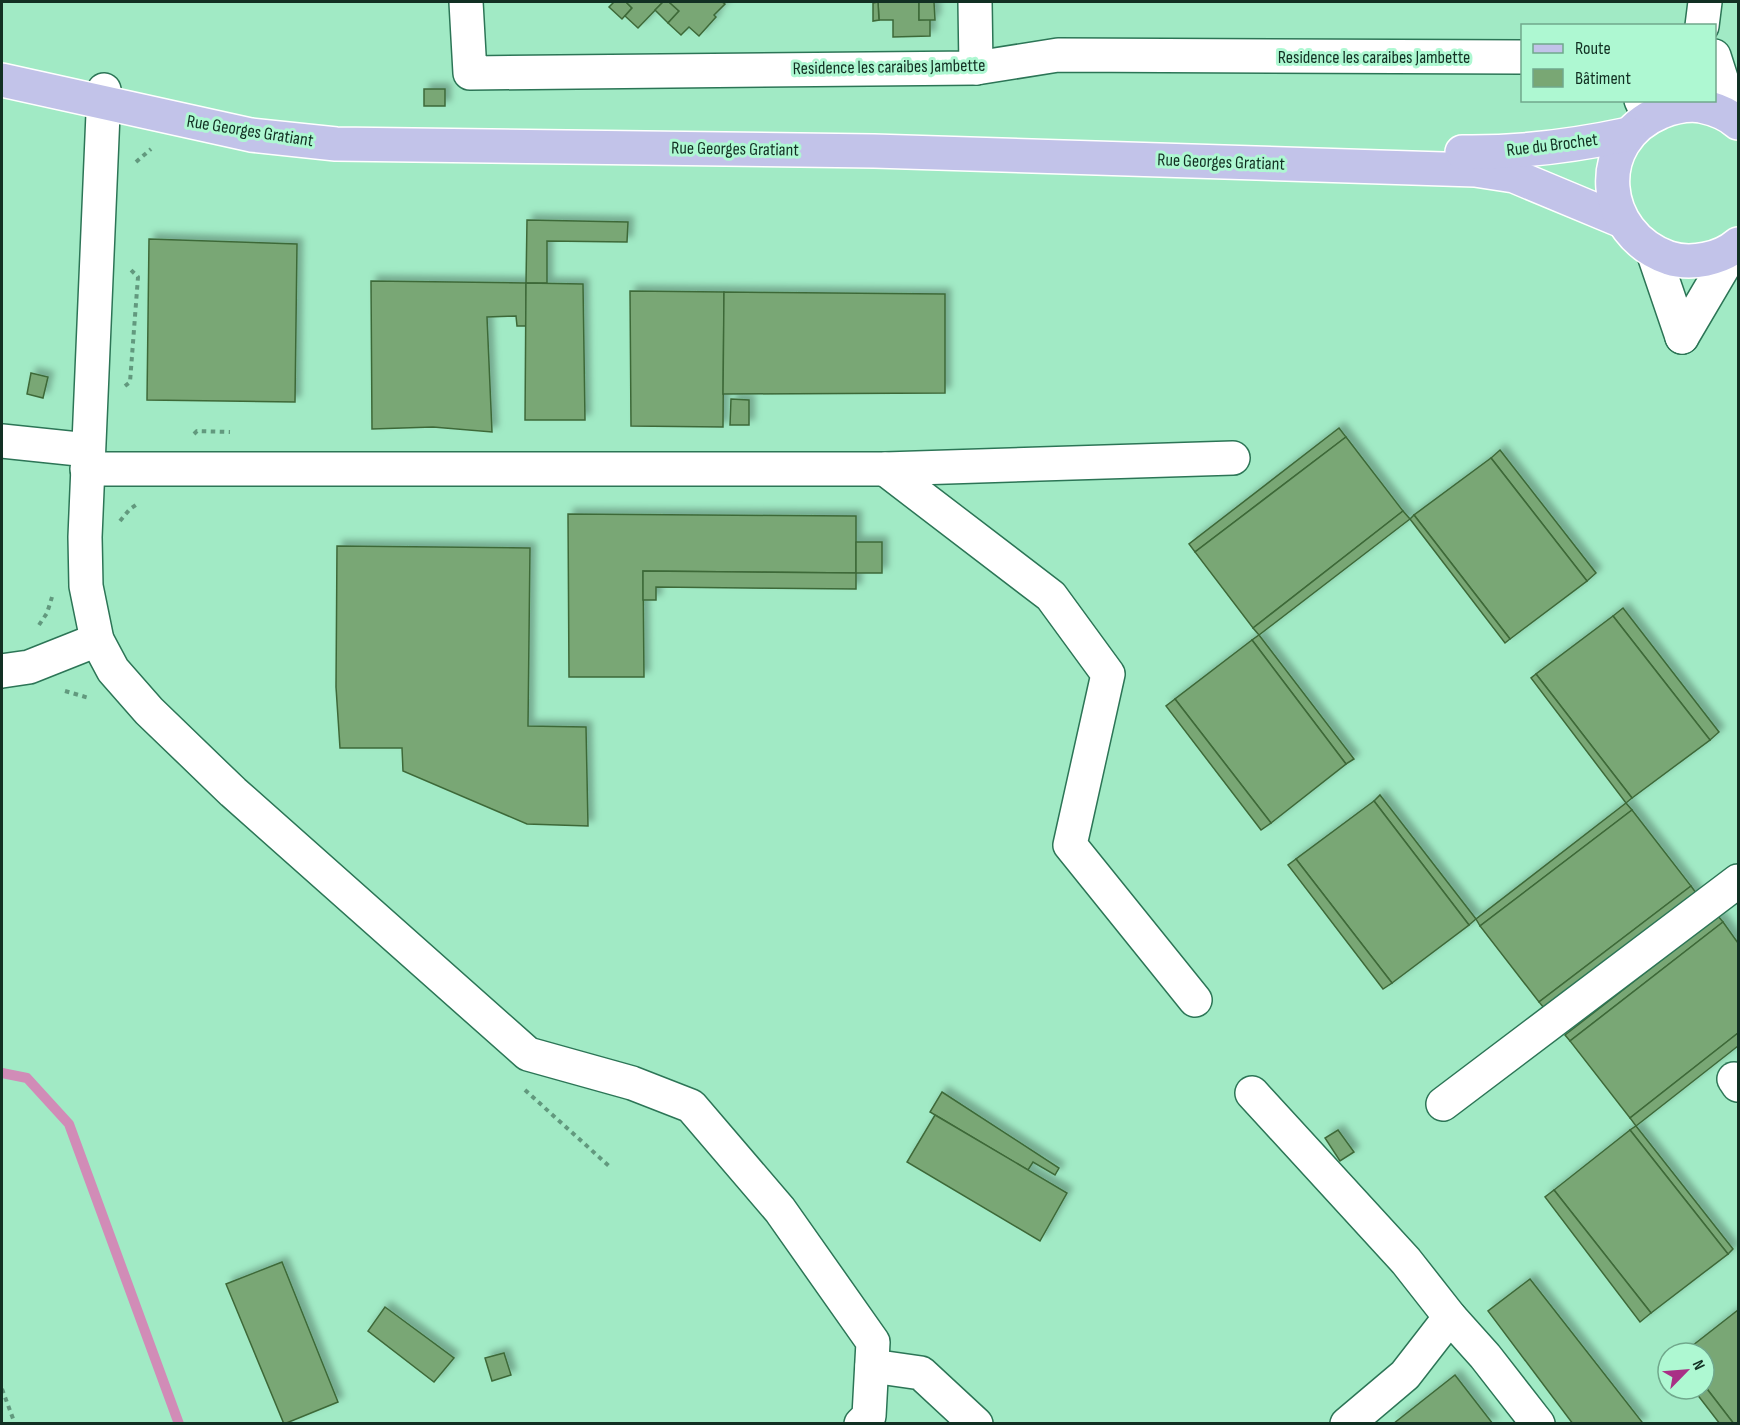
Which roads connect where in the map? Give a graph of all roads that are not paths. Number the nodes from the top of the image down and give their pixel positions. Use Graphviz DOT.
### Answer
graph roads {
  1 [pos="466,2"];
  2 [pos="975,2"];
  3 [pos="1521,57"];
  4 [pos="1716,62"];
  5 [pos="2,66"];
  6 [pos="976,68"];
  7 [pos="2,80"];
  8 [pos="104,97"];
  9 [pos="1654,112"];
  10 [pos="1736,121"];
  11 [pos="1474,161"];
  12 [pos="1622,221"];
  13 [pos="1737,246"];
  14 [pos="1653,252"];
  15 [pos="2,441"];
  16 [pos="1233,458"];
  17 [pos="87,460"];
  18 [pos="885,469"];
  19 [pos="97,640"];
  20 [pos="2,671"];
  21 [pos="1738,881"];
  22 [pos="1195,1000"];
  23 [pos="1252,1093"];
  24 [pos="1443,1104"];
  25 [pos="1450,1317"];
  26 [pos="872,1366"];
  27 [pos="861,1424"];
  28 [pos="976,1424"];
  29 [pos="1347,1424"];
  30 [pos="1538,1424"];
  1 -- 6 [label="street, Residence les caraibes Jambette"];
  2 -- 6 [label="street"];
  3 -- 6 [label="street, Residence les caraibes Jambette"];
  4 -- 10 [label="street"];
  5 -- 8 [label="main road, Rue Georges Gratiant"];
  7 -- 8 [label="main road, Rue Georges Gratiant"];
  8 -- 11 [label="main road, Rue Georges Gratiant"];
  8 -- 17 [label="street"];
  9 -- 10 [label="main road, Rue du Brochet"];
  9 -- 11 [label="main road, Rue du Brochet"];
  9 -- 12 [label="main road"];
  11 -- 12 [label="main road, Rue du Brochet"];
  12 -- 14 [label="main road"];
  13 -- 14 [label="main road"];
  13 -- 14 [label="street"];
  15 -- 17 [label="street"];
  16 -- 18 [label="street"];
  17 -- 18 [label="street"];
  17 -- 19 [label="street"];
  18 -- 22 [label="street"];
  19 -- 20 [label="street"];
  19 -- 26 [label="street"];
  21 -- 24 [label="street"];
  23 -- 25 [label="street"];
  25 -- 29 [label="street"];
  25 -- 30 [label="street"];
  26 -- 27 [label="street"];
  26 -- 28 [label="street"];
}
